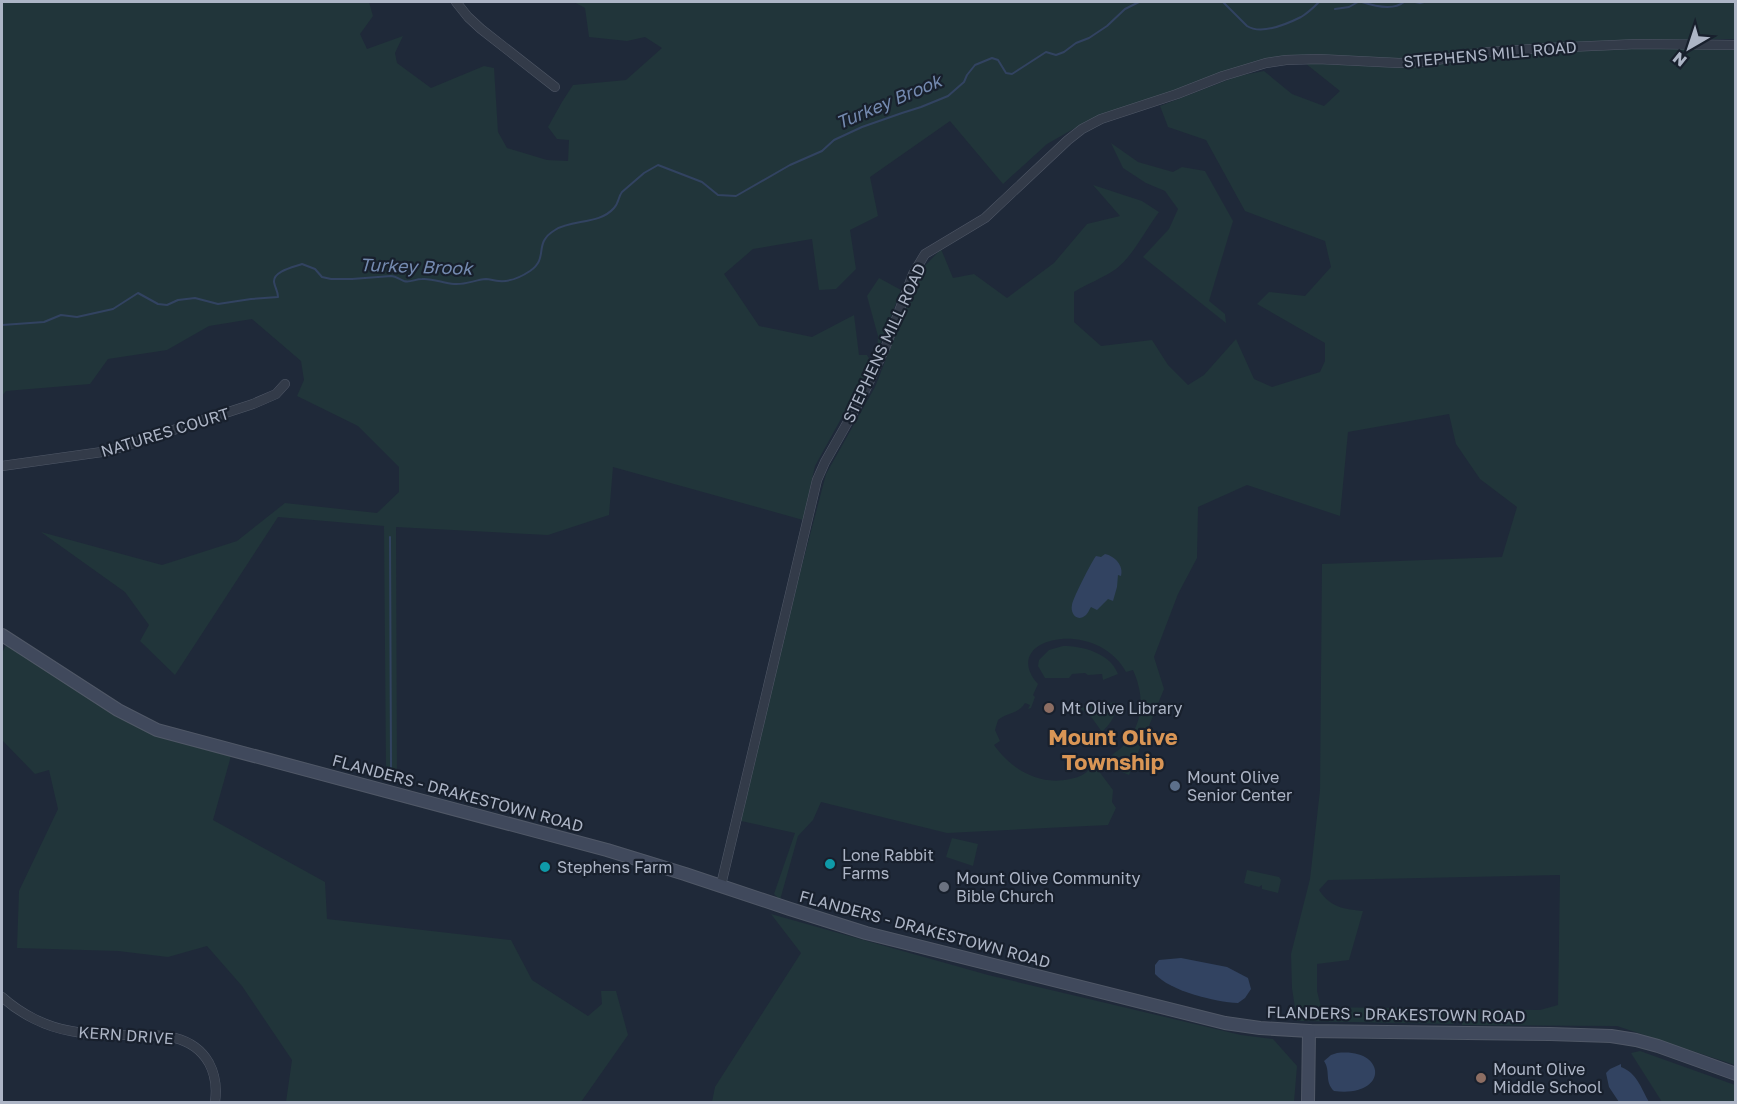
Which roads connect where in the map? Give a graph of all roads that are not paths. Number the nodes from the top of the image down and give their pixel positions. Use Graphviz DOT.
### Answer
graph roads {
  1 [pos="456,2"];
  2 [pos="1736,45"];
  3 [pos="555,87"];
  4 [pos="285,384"];
  5 [pos="2,466"];
  6 [pos="2,635"];
  7 [pos="721,885"];
  8 [pos="2,997"];
  9 [pos="1309,1031"];
  10 [pos="1736,1074"];
  11 [pos="215,1102"];
  12 [pos="1308,1102"];
  1 -- 3 [label="street"];
  2 -- 7 [label="street, STEPHENS MILL ROAD"];
  4 -- 5 [label="street, NATURES COURT"];
  6 -- 7 [label="street, FLANDERS - DRAKESTOWN ROAD"];
  7 -- 9 [label="street, FLANDERS - DRAKESTOWN ROAD"];
  8 -- 11 [label="street, KERN DRIVE"];
  9 -- 10 [label="street, FLANDERS - DRAKESTOWN ROAD"];
  9 -- 12 [label="street"];
}
